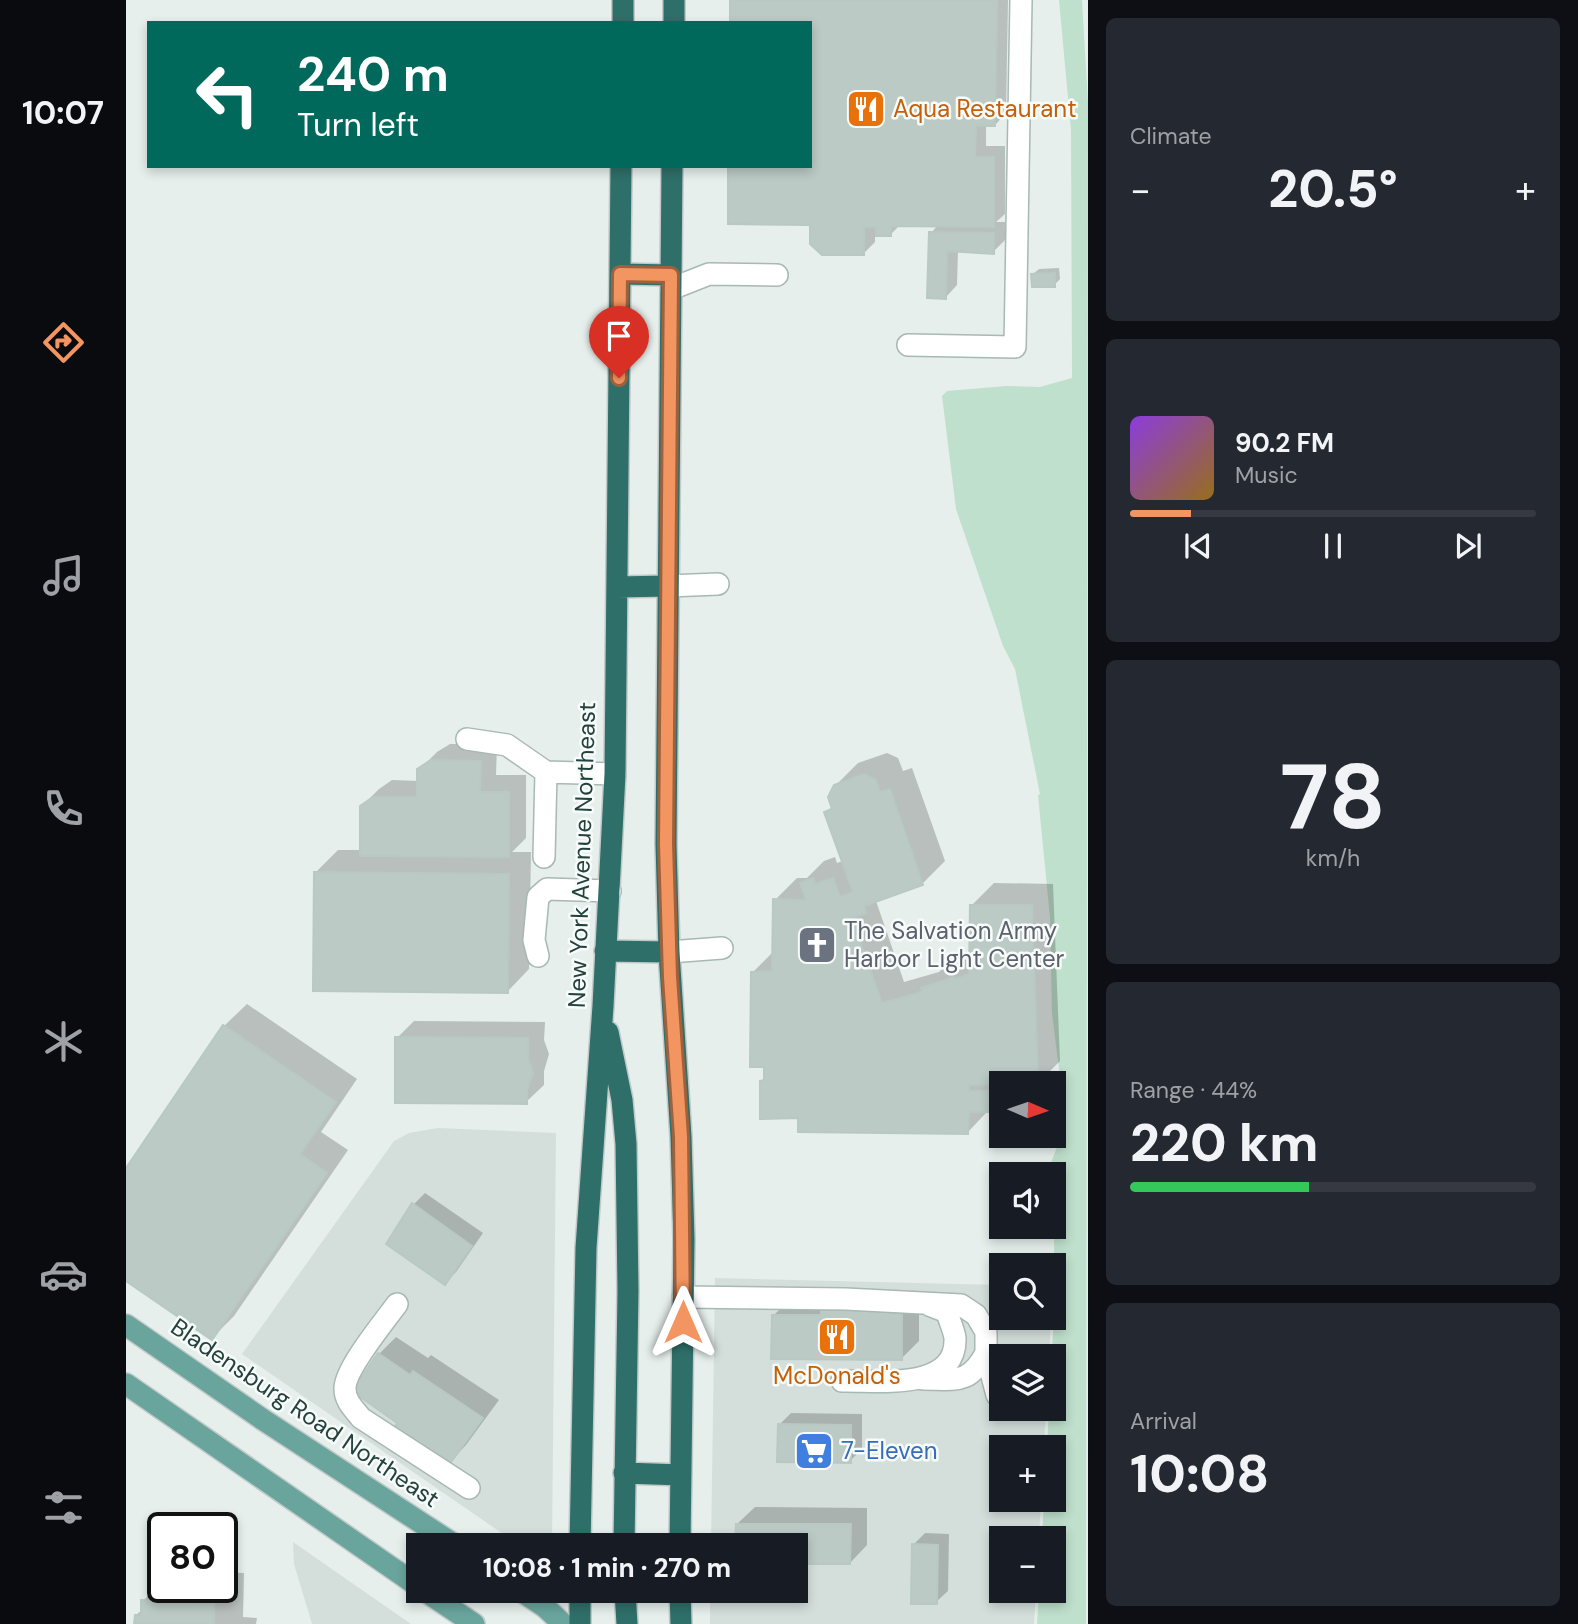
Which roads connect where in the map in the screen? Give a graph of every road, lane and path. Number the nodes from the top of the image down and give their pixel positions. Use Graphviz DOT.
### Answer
graph roads {
  1 [pos="623,0"];
  2 [pos="674,0"];
  3 [pos="1021,0"];
  4 [pos="622,21"];
  5 [pos="674,21"];
  6 [pos="621,168"];
  7 [pos="672,168"];
  8 [pos="620,274"];
  9 [pos="777,275"];
  10 [pos="671,282"];
  11 [pos="908,345"];
  12 [pos="718,584"];
  13 [pos="668,586"];
  14 [pos="617,587"];
  15 [pos="467,739"];
  16 [pos="546,772"];
  17 [pos="615,774"];
  18 [pos="544,857"];
  19 [pos="610,891"];
  20 [pos="722,948"];
  21 [pos="605,951"];
  22 [pos="669,952"];
  23 [pos="538,956"];
  24 [pos="603,1006"];
  25 [pos="683,1297"];
  26 [pos="922,1303"];
  27 [pos="397,1304"];
  28 [pos="126,1325"];
  29 [pos="986,1353"];
  30 [pos="989,1364"];
  31 [pos="919,1379"];
  32 [pos="842,1381"];
  33 [pos="126,1384"];
  34 [pos="624,1473"];
  35 [pos="681,1475"];
  36 [pos="469,1488"];
  37 [pos="438,1533"];
  38 [pos="580,1533"];
  39 [pos="624,1533"];
  40 [pos="680,1533"];
  41 [pos="406,1578"];
  42 [pos="443,1603"];
  43 [pos="539,1603"];
  44 [pos="580,1603"];
  45 [pos="626,1603"];
  46 [pos="680,1603"];
  47 [pos="474,1624"];
  48 [pos="563,1624"];
  49 [pos="580,1624"];
  50 [pos="627,1624"];
  51 [pos="681,1624"];
  1 -- 4 [label="highway"];
  2 -- 5 [label="highway"];
  3 -- 11 [label="lane"];
  6 -- 8 [label="highway, New York Avenue Northeast"];
  7 -- 10 [label="highway"];
  8 -- 10 [label="highway"];
  8 -- 14 [label="highway, New York Avenue Northeast"];
  9 -- 10 [label="lane"];
  10 -- 13 [label="highway"];
  12 -- 13 [label="lane"];
  13 -- 14 [label="highway"];
  13 -- 22 [label="highway"];
  14 -- 17 [label="highway, New York Avenue Northeast"];
  15 -- 16 [label="lane"];
  16 -- 17 [label="lane"];
  16 -- 18 [label="lane"];
  17 -- 19 [label="highway, New York Avenue Northeast"];
  19 -- 21 [label="highway, New York Avenue Northeast"];
  19 -- 23 [label="lane"];
  20 -- 22 [label="lane"];
  21 -- 22 [label="highway"];
  21 -- 24 [label="highway, New York Avenue Northeast"];
  22 -- 25 [label="highway"];
  24 -- 34 [label="highway"];
  24 -- 38 [label="highway, New York Avenue Northeast"];
  25 -- 26 [label="lane"];
  25 -- 35 [label="highway"];
  26 -- 29 [label="lane"];
  26 -- 31 [label="lane"];
  27 -- 36 [label="lane"];
  28 -- 37 [label="main road, Bladensburg Road Northeast"];
  29 -- 30 [label="lane"];
  29 -- 31 [label="lane"];
  31 -- 32 [label="lane"];
  33 -- 41 [label="main road"];
  34 -- 35 [label="highway"];
  34 -- 39 [label="highway"];
  35 -- 40 [label="highway"];
  42 -- 47 [label="main road"];
  43 -- 48 [label="main road"];
  44 -- 49 [label="highway"];
  45 -- 50 [label="highway"];
  46 -- 51 [label="highway"];
}
